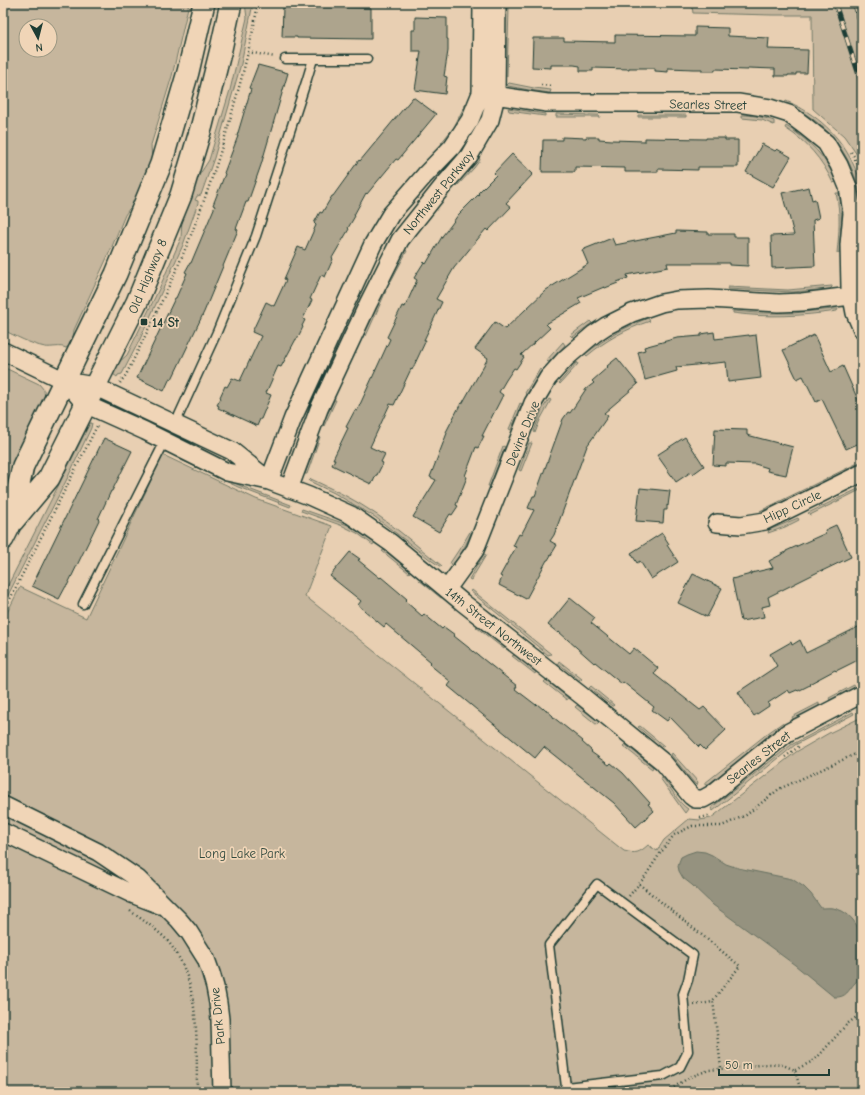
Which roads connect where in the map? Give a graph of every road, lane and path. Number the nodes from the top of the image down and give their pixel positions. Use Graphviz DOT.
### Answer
graph roads {
  1 [pos="204,3"];
  2 [pos="231,3"];
  3 [pos="482,3"];
  4 [pos="497,3"];
  5 [pos="248,52"];
  6 [pos="285,58"];
  7 [pos="312,59"];
  8 [pos="367,59"];
  9 [pos="488,95"];
  10 [pos="359,274"];
  11 [pos="378,284"];
  12 [pos="851,296"];
  13 [pos="862,329"];
  14 [pos="3,351"];
  15 [pos="65,381"];
  16 [pos="90,395"];
  17 [pos="175,424"];
  18 [pos="97,426"];
  19 [pos="165,441"];
  20 [pos="862,473"];
  21 [pos="269,481"];
  22 [pos="289,489"];
  23 [pos="717,524"];
  24 [pos="6,532"];
  25 [pos="447,589"];
  26 [pos="83,604"];
  27 [pos="3,613"];
  28 [pos="862,694"];
  29 [pos="804,742"];
  30 [pos="862,751"];
  31 [pos="780,761"];
  32 [pos="699,799"];
  33 [pos="8,807"];
  34 [pos="714,811"];
  35 [pos="700,818"];
  36 [pos="3,832"];
  37 [pos="85,845"];
  38 [pos="74,867"];
  39 [pos="639,884"];
  40 [pos="623,903"];
  41 [pos="165,907"];
  42 [pos="126,909"];
  43 [pos="713,1002"];
  44 [pos="684,1006"];
  45 [pos="862,1013"];
  46 [pos="721,1068"];
  47 [pos="795,1070"];
  48 [pos="609,1083"];
  49 [pos="197,1092"];
  50 [pos="222,1092"];
  51 [pos="610,1092"];
  52 [pos="668,1092"];
  53 [pos="801,1092"];
  1 -- 15 [label="street, Old Highway 8"];
  2 -- 16 [label="street, Old Highway 8"];
  3 -- 9 [label="street, Northwest Parkway"];
  4 -- 9 [label="street, Northwest Parkway"];
  5 -- 6 [label="path"];
  6 -- 7 [label="lane"];
  7 -- 8 [label="lane"];
  7 -- 17 [label="lane"];
  9 -- 10 [label="street, Northwest Parkway"];
  9 -- 11 [label="street, Northwest Parkway"];
  9 -- 12 [label="street, Searles Street"];
  10 -- 11 [label="street"];
  10 -- 21 [label="street, Northwest Parkway"];
  11 -- 22 [label="street, Northwest Parkway"];
  12 -- 13 [label="street, Searles Street"];
  12 -- 25 [label="street, Devine Drive"];
  14 -- 15 [label="street, 14th Street Northwest"];
  15 -- 16 [label="street, 14th Street Northwest"];
  15 -- 24 [label="street, Old Highway 8"];
  16 -- 17 [label="street, 14th Street Northwest"];
  16 -- 19 [label="street, 14th Street Northwest"];
  16 -- 24 [label="street, Old Highway 8"];
  17 -- 19 [label="street"];
  17 -- 21 [label="street, 14th Street Northwest"];
  18 -- 27 [label="path"];
  19 -- 21 [label="street, 14th Street Northwest"];
  19 -- 26 [label="lane"];
  20 -- 23 [label="street, Hipp Circle"];
  21 -- 22 [label="street, 14th Street Northwest"];
  22 -- 25 [label="street, 14th Street Northwest"];
  25 -- 32 [label="street, 14th Street Northwest"];
  28 -- 32 [label="street, Searles Street"];
  29 -- 31 [label="path"];
  30 -- 39 [label="path"];
  33 -- 36 [label="street"];
  33 -- 37 [label="street, Park Drive"];
  34 -- 35 [label="path"];
  36 -- 38 [label="street, Park Drive"];
  37 -- 38 [label="street"];
  37 -- 41 [label="street, Park Drive"];
  38 -- 41 [label="street, Park Drive"];
  39 -- 40 [label="path"];
  39 -- 43 [label="path"];
  40 -- 44 [label="lane"];
  40 -- 48 [label="lane"];
  41 -- 50 [label="street, Park Drive"];
  42 -- 49 [label="path"];
  43 -- 44 [label="path"];
  43 -- 46 [label="path"];
  44 -- 48 [label="lane"];
  45 -- 47 [label="path"];
  46 -- 47 [label="path"];
  46 -- 52 [label="path"];
  47 -- 53 [label="path"];
  48 -- 51 [label="lane"];
}
